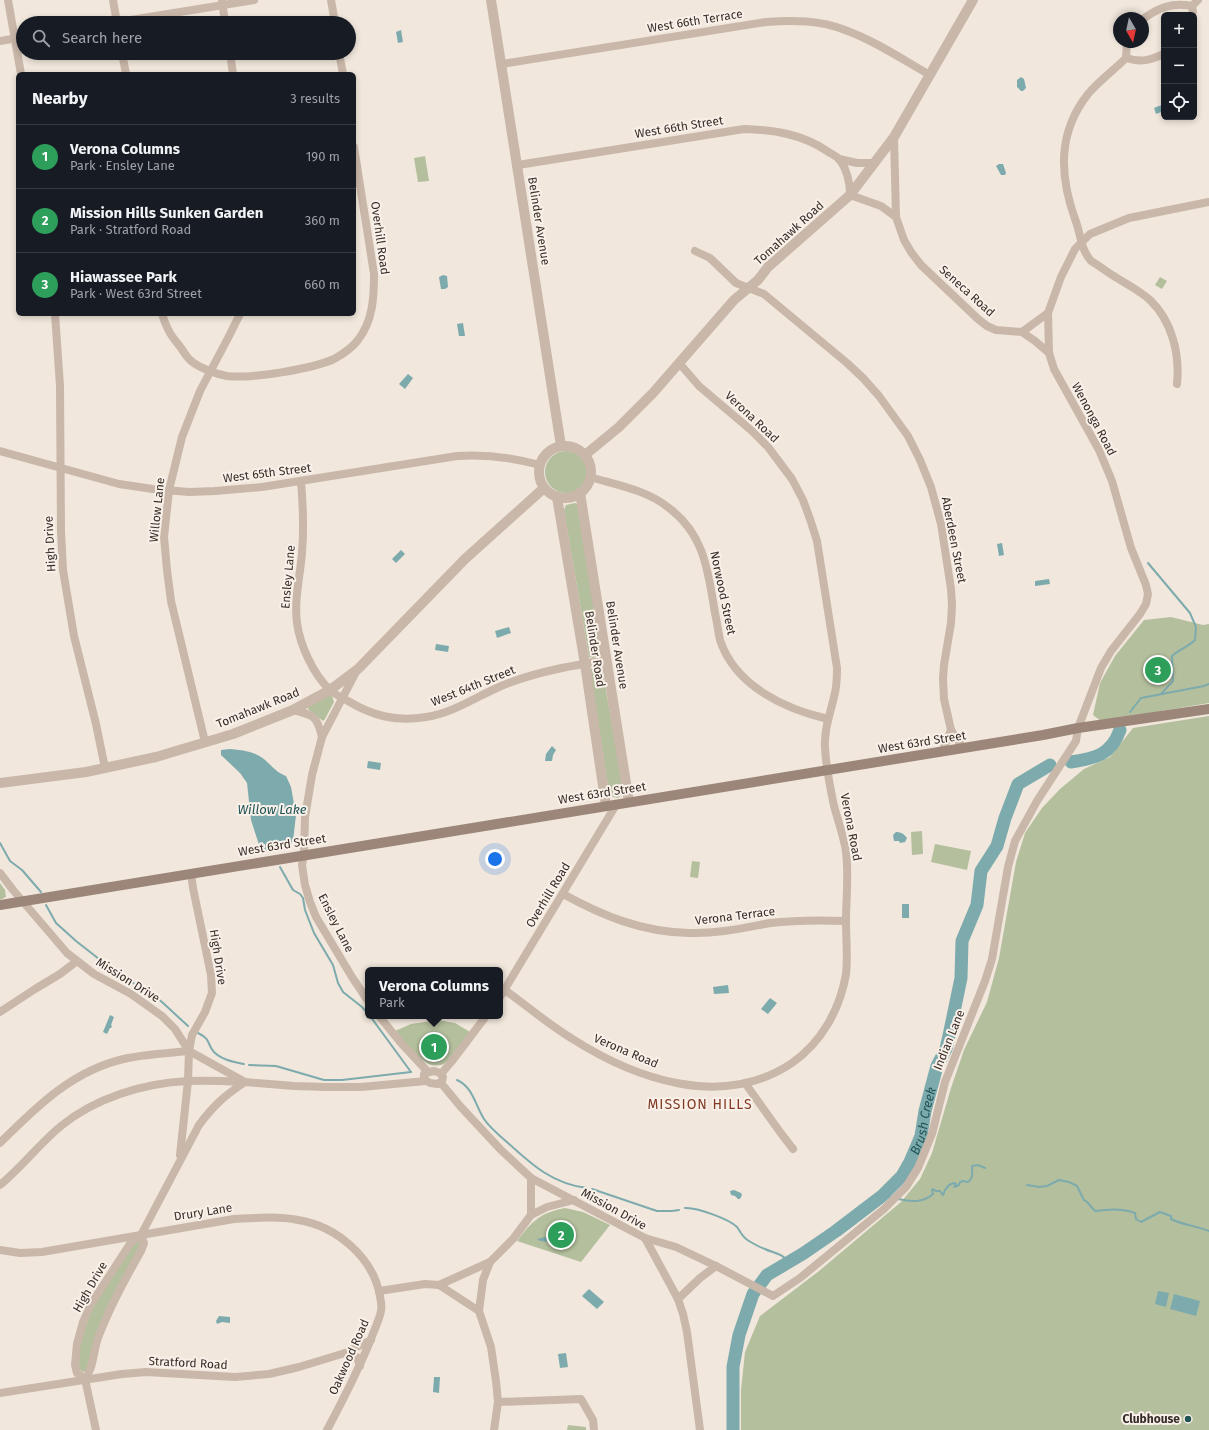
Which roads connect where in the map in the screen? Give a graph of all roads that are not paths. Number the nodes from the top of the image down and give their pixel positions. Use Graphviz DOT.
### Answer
graph roads {
  1 [pos="8,0"];
  2 [pos="113,0"];
  3 [pos="254,0"];
  4 [pos="331,0"];
  5 [pos="492,0"];
  6 [pos="973,0"];
  7 [pos="1198,0"];
  8 [pos="222,2"];
  9 [pos="1192,6"];
  10 [pos="1193,12"];
  11 [pos="1149,15"];
  12 [pos="115,16"];
  13 [pos="151,16"];
  14 [pos="224,16"];
  15 [pos="333,16"];
  16 [pos="16,28"];
  17 [pos="16,38"];
  18 [pos="0,41"];
  19 [pos="1127,48"];
  20 [pos="1161,55"];
  21 [pos="1126,58"];
  22 [pos="20,60"];
  23 [pos="123,60"];
  24 [pos="231,60"];
  25 [pos="340,60"];
  26 [pos="502,64"];
  27 [pos="21,72"];
  28 [pos="126,72"];
  29 [pos="233,72"];
  30 [pos="343,72"];
  31 [pos="930,75"];
  32 [pos="894,137"];
  33 [pos="356,159"];
  34 [pos="839,159"];
  35 [pos="875,163"];
  36 [pos="518,165"];
  37 [pos="850,195"];
  38 [pos="1209,202"];
  39 [pos="896,217"];
  40 [pos="1082,243"];
  41 [pos="695,251"];
  42 [pos="749,288"];
  43 [pos="1048,313"];
  44 [pos="55,316"];
  45 [pos="163,316"];
  46 [pos="239,316"];
  47 [pos="1022,332"];
  48 [pos="1049,353"];
  49 [pos="680,364"];
  50 [pos="210,372"];
  51 [pos="1177,384"];
  52 [pos="561,446"];
  53 [pos="0,451"];
  54 [pos="585,455"];
  55 [pos="540,465"];
  56 [pos="61,468"];
  57 [pos="590,477"];
  58 [pos="301,481"];
  59 [pos="544,488"];
  60 [pos="169,490"];
  61 [pos="580,492"];
  62 [pos="557,497"];
  63 [pos="606,660"];
  64 [pos="585,664"];
  65 [pos="358,669"];
  66 [pos="330,690"];
  67 [pos="342,698"];
  68 [pos="1209,709"];
  69 [pos="293,710"];
  70 [pos="828,719"];
  71 [pos="1078,728"];
  72 [pos="951,730"];
  73 [pos="322,737"];
  74 [pos="205,742"];
  75 [pos="963,748"];
  76 [pos="942,752"];
  77 [pos="104,768"];
  78 [pos="828,770"];
  79 [pos="0,783"];
  80 [pos="629,802"];
  81 [pos="611,805"];
  82 [pos="304,854"];
  83 [pos="0,873"];
  84 [pos="192,874"];
  85 [pos="563,894"];
  86 [pos="22,901"];
  87 [pos="0,904"];
  88 [pos="846,921"];
  89 [pos="77,962"];
  90 [pos="505,990"];
  91 [pos="503,993"];
  92 [pos="365,996"];
  93 [pos="0,1012"];
  94 [pos="381,1019"];
  95 [pos="484,1019"];
  96 [pos="189,1051"];
  97 [pos="428,1072"];
  98 [pos="441,1074"];
  99 [pos="188,1081"];
  100 [pos="426,1081"];
  101 [pos="245,1082"];
  102 [pos="441,1083"];
  103 [pos="745,1083"];
  104 [pos="0,1142"];
  105 [pos="793,1149"];
  106 [pos="180,1160"];
  107 [pos="531,1178"];
  108 [pos="0,1185"];
  109 [pos="574,1200"];
  110 [pos="531,1215"];
  111 [pos="141,1235"];
  112 [pos="645,1238"];
  113 [pos="0,1250"];
  114 [pos="490,1262"];
  115 [pos="716,1266"];
  116 [pos="439,1285"];
  117 [pos="379,1291"];
  118 [pos="678,1299"];
  119 [pos="479,1311"];
  120 [pos="370,1340"];
  121 [pos="345,1353"];
  122 [pos="360,1366"];
  123 [pos="85,1379"];
  124 [pos="0,1393"];
  125 [pos="498,1402"];
  126 [pos="96,1430"];
  127 [pos="327,1430"];
  128 [pos="494,1430"];
  129 [pos="594,1430"];
  130 [pos="700,1430"];
  1 -- 16 [label="street"];
  2 -- 12 [label="street"];
  3 -- 8 [label="street"];
  4 -- 15 [label="street"];
  5 -- 26 [label="street, Belinder Avenue"];
  6 -- 31 [label="street, Tomahawk Road"];
  7 -- 9 [label="street"];
  8 -- 13 [label="street"];
  8 -- 14 [label="street"];
  9 -- 10 [label="street"];
  9 -- 11 [label="street"];
  17 -- 18 [label="street"];
  19 -- 21 [label="street"];
  20 -- 21 [label="street"];
  21 -- 40 [label="street"];
  22 -- 27 [label="street"];
  23 -- 28 [label="street"];
  24 -- 29 [label="street"];
  25 -- 30 [label="street"];
  26 -- 31 [label="street, West 66th Terrace"];
  26 -- 36 [label="street, Belinder Avenue"];
  31 -- 32 [label="street, Tomahawk Road"];
  32 -- 35 [label="street, Tomahawk Road"];
  32 -- 39 [label="street, Seneca Road"];
  33 -- 50 [label="street, Overhill Road"];
  34 -- 35 [label="street, West 66th Street"];
  34 -- 36 [label="street, West 66th Street"];
  34 -- 37 [label="street"];
  35 -- 37 [label="street, Tomahawk Road"];
  36 -- 52 [label="street, Belinder Avenue"];
  37 -- 39 [label="street"];
  37 -- 42 [label="street, Tomahawk Road"];
  38 -- 40 [label="street, Wenonga Road"];
  39 -- 47 [label="street, Seneca Road"];
  40 -- 43 [label="street, Wenonga Road"];
  40 -- 51 [label="street"];
  41 -- 42 [label="street, Aberdeen Street"];
  42 -- 49 [label="street, Tomahawk Road"];
  42 -- 72 [label="street, Aberdeen Street"];
  43 -- 47 [label="street"];
  43 -- 48 [label="street, Wenonga Road"];
  44 -- 56 [label="street, High Drive"];
  45 -- 50 [label="street, Overhill Road"];
  46 -- 50 [label="street, Willow Lane"];
  47 -- 48 [label="street"];
  48 -- 71 [label="street, Wenonga Road"];
  49 -- 54 [label="street, Tomahawk Road"];
  49 -- 70 [label="street, Verona Road"];
  50 -- 60 [label="street, Willow Lane"];
  52 -- 54 [label="street"];
  52 -- 55 [label="street"];
  53 -- 56 [label="street, West 65th Street"];
  54 -- 57 [label="street"];
  55 -- 58 [label="street, West 65th Street"];
  55 -- 59 [label="street"];
  56 -- 60 [label="street, West 65th Street"];
  56 -- 77 [label="street, High Drive"];
  57 -- 61 [label="street"];
  57 -- 70 [label="street, Norwood Street"];
  58 -- 60 [label="street, West 65th Street"];
  58 -- 66 [label="street, Ensley Lane"];
  59 -- 62 [label="street"];
  59 -- 65 [label="street, Tomahawk Road"];
  60 -- 74 [label="street, Willow Lane"];
  61 -- 62 [label="street"];
  61 -- 63 [label="street, Belinder Avenue"];
  62 -- 64 [label="street, Belinder Road"];
  63 -- 64 [label="street, West 64th Street"];
  63 -- 80 [label="street, Belinder Avenue"];
  64 -- 67 [label="street, West 64th Street"];
  64 -- 81 [label="street, Belinder Road"];
  65 -- 66 [label="street, Tomahawk Road"];
  65 -- 67 [label="street, Ensley Lane"];
  66 -- 67 [label="street, West 64th Street"];
  66 -- 69 [label="street, Tomahawk Road"];
  67 -- 73 [label="street, Ensley Lane"];
  68 -- 71 [label="main road, West 63rd Street"];
  69 -- 73 [label="street"];
  69 -- 74 [label="street, Tomahawk Road"];
  70 -- 78 [label="street, Verona Road"];
  71 -- 75 [label="main road, West 63rd Street"];
  71 -- 115 [label="street, Indian Lane"];
  72 -- 75 [label="street, Aberdeen Street"];
  72 -- 76 [label="street"];
  73 -- 82 [label="street, Ensley Lane"];
  74 -- 77 [label="street, Tomahawk Road"];
  75 -- 76 [label="main road, West 63rd Street"];
  76 -- 78 [label="main road, West 63rd Street"];
  77 -- 79 [label="street, Tomahawk Road"];
  78 -- 80 [label="main road, West 63rd Street"];
  78 -- 88 [label="street, Verona Road"];
  80 -- 81 [label="main road, West 63rd Street"];
  81 -- 82 [label="main road, West 63rd Street"];
  81 -- 85 [label="street, Overhill Road"];
  82 -- 84 [label="main road, West 63rd Street"];
  82 -- 92 [label="street, Ensley Lane"];
  83 -- 86 [label="street, Mission Drive"];
  84 -- 86 [label="main road, West 63rd Street"];
  84 -- 96 [label="street, High Drive"];
  85 -- 88 [label="street, Verona Terrace"];
  85 -- 90 [label="street, Overhill Road"];
  86 -- 87 [label="main road, West 63rd Street"];
  86 -- 89 [label="street, Mission Drive"];
  88 -- 103 [label="street, Verona Road"];
  89 -- 93 [label="street"];
  89 -- 96 [label="street, Mission Drive"];
  90 -- 91 [label="street, Overhill Road"];
  90 -- 103 [label="street, Verona Road"];
  94 -- 97 [label="street"];
  95 -- 98 [label="street"];
  96 -- 99 [label="street, High Drive"];
  96 -- 101 [label="street, Mission Drive"];
  96 -- 104 [label="street"];
  97 -- 98 [label="street"];
  97 -- 100 [label="street"];
  98 -- 102 [label="street"];
  99 -- 101 [label="street"];
  99 -- 106 [label="street, High Drive"];
  99 -- 108 [label="street"];
  100 -- 101 [label="street, Mission Drive"];
  100 -- 102 [label="street"];
  101 -- 106 [label="street, High Drive"];
  102 -- 107 [label="street, Mission Drive"];
  103 -- 105 [label="street"];
  106 -- 111 [label="street, High Drive"];
  107 -- 109 [label="street, Mission Drive"];
  107 -- 110 [label="street"];
  109 -- 110 [label="street"];
  109 -- 112 [label="street, Mission Drive"];
  110 -- 114 [label="street"];
  111 -- 113 [label="street, Drury Lane"];
  111 -- 117 [label="street, Drury Lane"];
  111 -- 123 [label="street, High Drive"];
  111 -- 123 [label="street, High Drive"];
  112 -- 115 [label="street, Indian Lane"];
  112 -- 118 [label="street, Mission Drive"];
  114 -- 116 [label="street"];
  114 -- 119 [label="street"];
  115 -- 118 [label="street"];
  116 -- 117 [label="street"];
  116 -- 119 [label="street"];
  117 -- 120 [label="street, Oakwood Road"];
  118 -- 130 [label="street, Mission Drive"];
  119 -- 125 [label="street"];
  120 -- 121 [label="street, Stratford Road"];
  120 -- 122 [label="street, Oakwood Road"];
  121 -- 122 [label="street"];
  121 -- 123 [label="street, Stratford Road"];
  122 -- 127 [label="street, Oakwood Road"];
  123 -- 124 [label="street, Stratford Road"];
  123 -- 126 [label="street, High Drive"];
  125 -- 128 [label="street"];
  125 -- 129 [label="street"];
}
